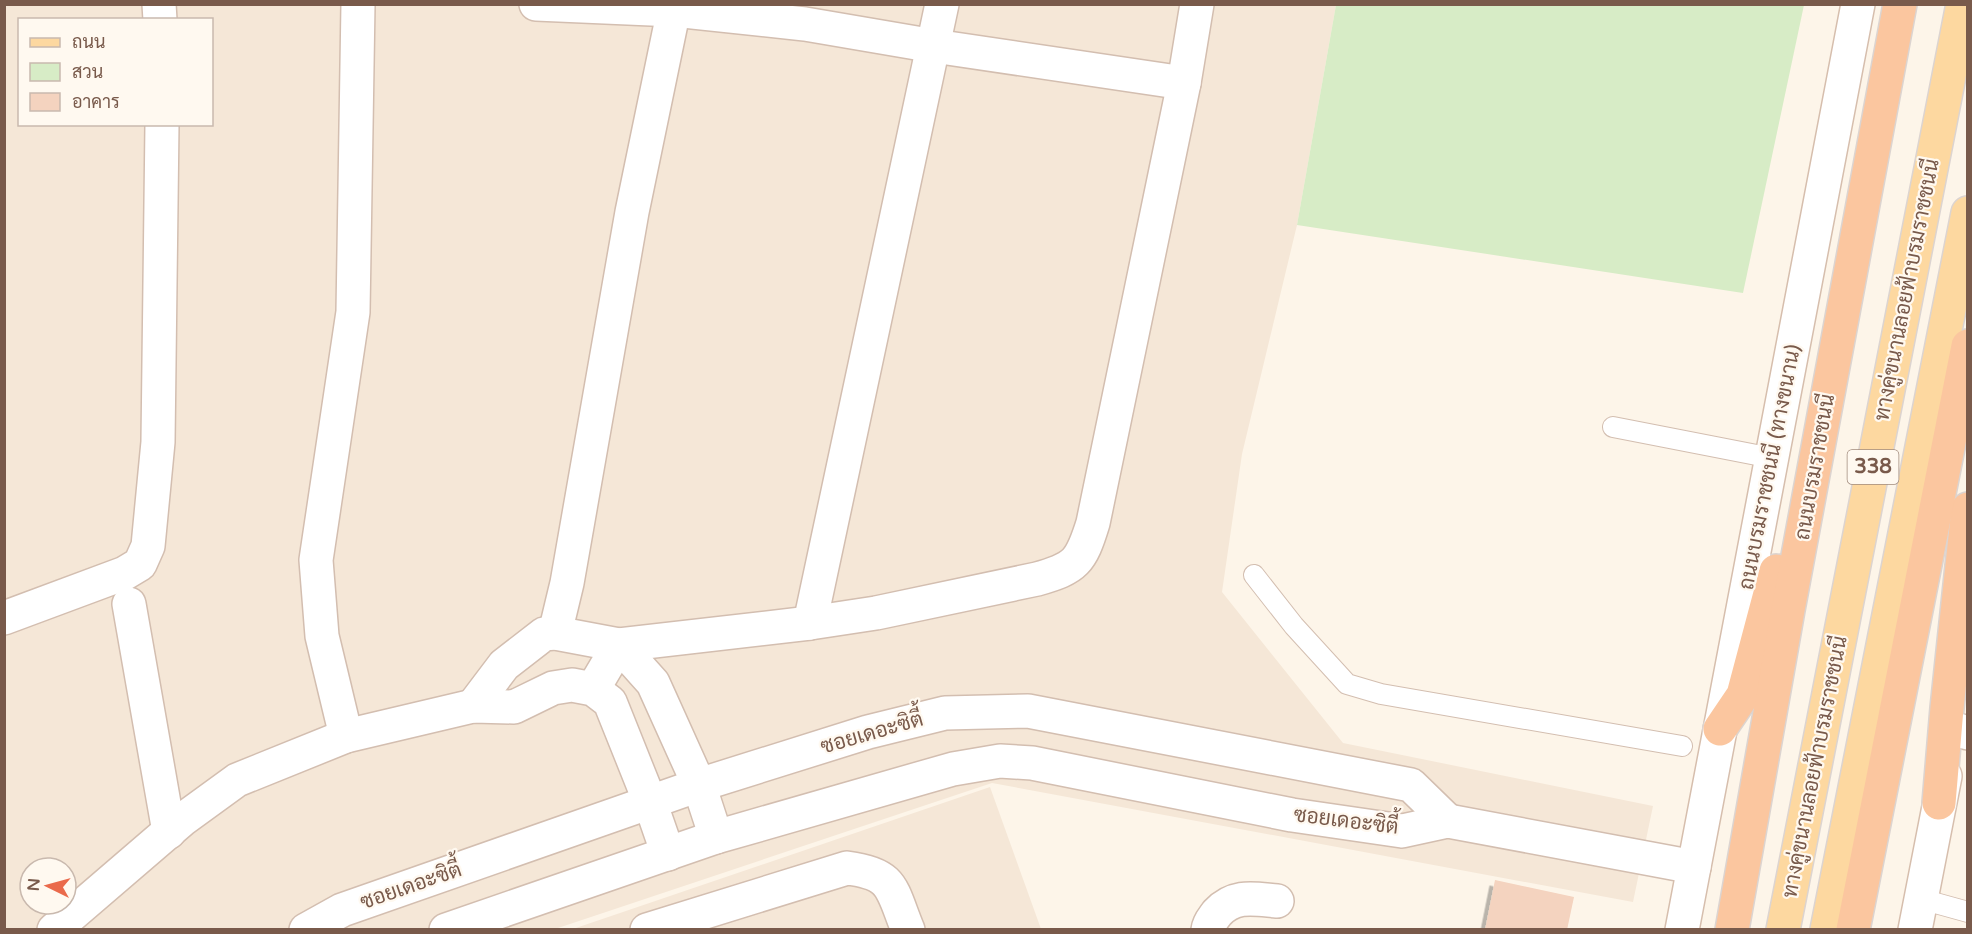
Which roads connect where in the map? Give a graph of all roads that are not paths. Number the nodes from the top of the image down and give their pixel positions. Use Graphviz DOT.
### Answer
graph roads {
  1 [pos="358,4"];
  2 [pos="536,4"];
  3 [pos="942,4"];
  4 [pos="1197,4"];
  5 [pos="1858,4"];
  6 [pos="1900,4"];
  7 [pos="1963,4"];
  8 [pos="675,7"];
  9 [pos="934,46"];
  10 [pos="1184,83"];
  11 [pos="162,126"];
  12 [pos="1968,213"];
  13 [pos="1861,217"];
  14 [pos="1968,346"];
  15 [pos="1613,427"];
  16 [pos="1772,458"];
  17 [pos="1968,509"];
  18 [pos="1254,575"];
  19 [pos="129,604"];
  20 [pos="4,618"];
  21 [pos="810,623"];
  22 [pos="555,633"];
  23 [pos="619,645"];
  24 [pos="1968,659"];
  25 [pos="594,689"];
  26 [pos="473,706"];
  27 [pos="1720,729"];
  28 [pos="1961,731"];
  29 [pos="346,736"];
  30 [pos="1682,746"];
  31 [pos="1318,766"];
  32 [pos="699,785"];
  33 [pos="650,802"];
  34 [pos="1939,803"];
  35 [pos="1310,818"];
  36 [pos="1448,821"];
  37 [pos="169,832"];
  38 [pos="716,837"];
  39 [pos="668,854"];
  40 [pos="1694,867"];
  41 [pos="1277,901"];
  42 [pos="1968,912"];
  43 [pos="1918,914"];
  44 [pos="54,930"];
  45 [pos="306,930"];
  46 [pos="446,930"];
  47 [pos="647,930"];
  48 [pos="908,930"];
  49 [pos="1208,930"];
  50 [pos="1682,930"];
  51 [pos="1732,930"];
  52 [pos="1783,930"];
  53 [pos="1827,930"];
  54 [pos="1853,930"];
  1 -- 29 [label="street"];
  2 -- 8 [label="street"];
  3 -- 9 [label="street"];
  4 -- 10 [label="street"];
  5 -- 16 [label="street, ถนนบรมราชชนนี (ทางขนาน)"];
  6 -- 13 [label="highway, ถนนบรมราชชนนี / 338"];
  7 -- 52 [label="main road, ทางคู่ขนานลอยฟ้าบรมราชชนนี / 338"];
  8 -- 9 [label="street"];
  8 -- 22 [label="street"];
  9 -- 10 [label="street"];
  9 -- 21 [label="street"];
  10 -- 21 [label="street"];
  11 -- 20 [label="street"];
  12 -- 53 [label="main road, ทางคู่ขนานลอยฟ้าบรมราชชนนี / 338"];
  13 -- 27 [label="highway"];
  13 -- 51 [label="highway, ถนนบรมราชชนนี / 338"];
  14 -- 54 [label="highway"];
  15 -- 16 [label="lane"];
  16 -- 27 [label="street, ถนนบรมราชชนนี (ทางขนาน)"];
  17 -- 34 [label="highway"];
  18 -- 30 [label="lane"];
  19 -- 37 [label="street"];
  21 -- 23 [label="street"];
  22 -- 23 [label="street"];
  22 -- 26 [label="street"];
  23 -- 25 [label="street"];
  23 -- 32 [label="street"];
  24 -- 28 [label="street"];
  25 -- 26 [label="street"];
  25 -- 33 [label="street"];
  26 -- 29 [label="street"];
  27 -- 40 [label="street, ถนนบรมราชชนนี (ทางขนาน)"];
  28 -- 34 [label="street"];
  29 -- 37 [label="street"];
  31 -- 32 [label="street, ซอยเดอะซิตี้"];
  31 -- 35 [label="street"];
  31 -- 36 [label="street, ซอยเดอะซิตี้"];
  32 -- 33 [label="street, ซอยเดอะซิตี้"];
  32 -- 38 [label="street"];
  33 -- 39 [label="street"];
  33 -- 45 [label="street, ซอยเดอะซิตี้"];
  34 -- 43 [label="street"];
  35 -- 36 [label="street, ซอยเดอะซิตี้"];
  35 -- 38 [label="street, ซอยเดอะซิตี้"];
  36 -- 40 [label="street, ซอยเดอะซิตี้"];
  37 -- 44 [label="street"];
  38 -- 39 [label="street, ซอยเดอะซิตี้"];
  39 -- 46 [label="street, ซอยเดอะซิตี้"];
  40 -- 50 [label="street, ถนนบรมราชชนนี (ทางขนาน)"];
  41 -- 49 [label="street"];
  42 -- 43 [label="lane"];
  47 -- 48 [label="street"];
}
